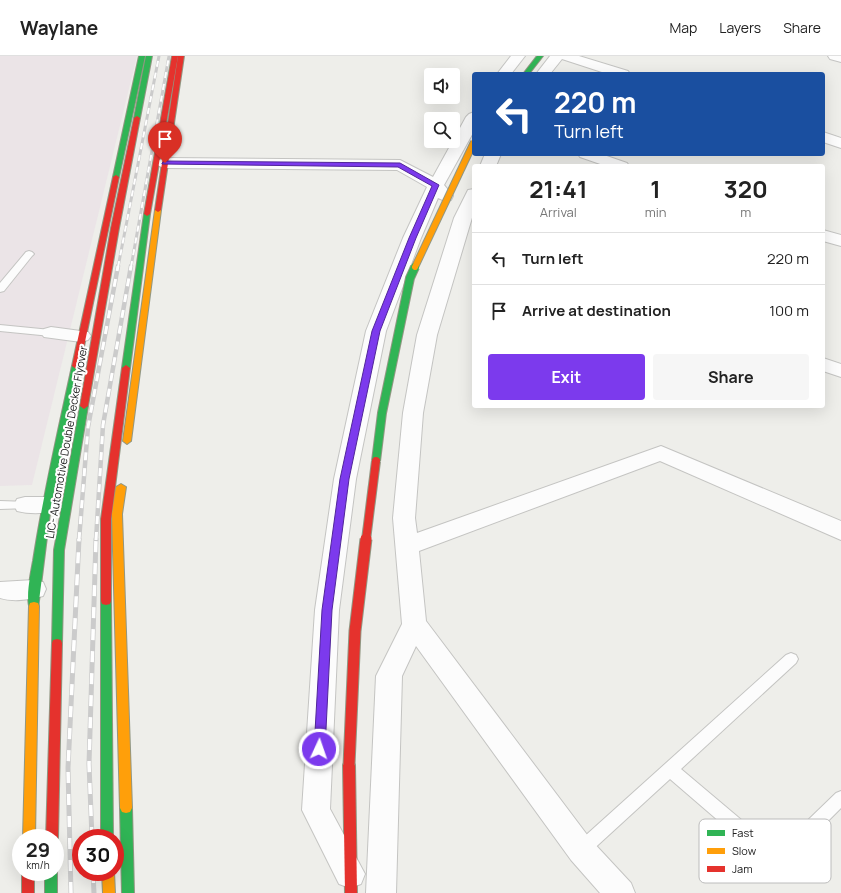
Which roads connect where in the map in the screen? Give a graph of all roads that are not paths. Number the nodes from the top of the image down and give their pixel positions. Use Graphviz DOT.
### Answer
graph roads {
  1 [pos="142,56"];
  2 [pos="149,56"];
  3 [pos="175,56"];
  4 [pos="181,56"];
  5 [pos="518,56"];
  6 [pos="540,56"];
  7 [pos="557,56"];
  8 [pos="566,56"];
  9 [pos="835,56"];
  10 [pos="841,58"];
  11 [pos="506,72"];
  12 [pos="528,72"];
  13 [pos="545,72"];
  14 [pos="617,72"];
  15 [pos="472,121"];
  16 [pos="825,138"];
  17 [pos="841,143"];
  18 [pos="472,146"];
  19 [pos="592,156"];
  20 [pos="165,163"];
  21 [pos="615,164"];
  22 [pos="436,185"];
  23 [pos="472,203"];
  24 [pos="468,220"];
  25 [pos="825,236"];
  26 [pos="841,241"];
  27 [pos="29,254"];
  28 [pos="0,289"];
  29 [pos="0,328"];
  30 [pos="51,333"];
  31 [pos="81,336"];
  32 [pos="825,365"];
  33 [pos="841,371"];
  34 [pos="125,452"];
  35 [pos="122,475"];
  36 [pos="0,505"];
  37 [pos="36,505"];
  38 [pos="841,531"];
  39 [pos="407,546"];
  40 [pos="34,589"];
  41 [pos="2,590"];
  42 [pos="414,624"];
  43 [pos="791,659"];
  44 [pos="670,769"];
  45 [pos="841,798"];
  46 [pos="728,819"];
  47 [pos="820,819"];
  48 [pos="29,829"];
  49 [pos="52,829"];
  50 [pos="107,829"];
  51 [pos="581,850"];
  52 [pos="28,881"];
  53 [pos="51,881"];
  54 [pos="108,881"];
  55 [pos="350,884"];
  56 [pos="28,893"];
  57 [pos="50,893"];
  58 [pos="109,893"];
  59 [pos="128,893"];
  60 [pos="381,893"];
  61 [pos="620,893"];
  1 -- 31 [label="main road"];
  2 -- 49 [label="main road, LIC- Automotive Double Decker Flyover"];
  3 -- 50 [label="main road"];
  4 -- 20 [label="main road"];
  5 -- 11 [label="street"];
  6 -- 12 [label="main road"];
  7 -- 13 [label="street"];
  8 -- 14 [label="street"];
  9 -- 10 [label="street"];
  15 -- 22 [label="street"];
  16 -- 17 [label="street"];
  18 -- 55 [label="main road, bridge"];
  19 -- 21 [label="street"];
  20 -- 22 [label="street"];
  20 -- 34 [label="main road"];
  22 -- 24 [label="street"];
  22 -- 55 [label="street"];
  23 -- 24 [label="street"];
  24 -- 39 [label="street"];
  25 -- 26 [label="street"];
  27 -- 28 [label="lane"];
  29 -- 30 [label="lane"];
  30 -- 31 [label="street"];
  31 -- 37 [label="main road"];
  32 -- 33 [label="street"];
  35 -- 59 [label="main road"];
  36 -- 37 [label="lane"];
  37 -- 40 [label="main road"];
  38 -- 39 [label="street"];
  39 -- 42 [label="street"];
  40 -- 41 [label="street"];
  40 -- 48 [label="main road"];
  42 -- 51 [label="street"];
  42 -- 60 [label="street"];
  43 -- 44 [label="lane"];
  44 -- 46 [label="lane"];
  44 -- 51 [label="lane"];
  45 -- 47 [label="lane"];
  51 -- 61 [label="street"];
  52 -- 56 [label="main road"];
  53 -- 57 [label="main road"];
  54 -- 58 [label="main road"];
}
